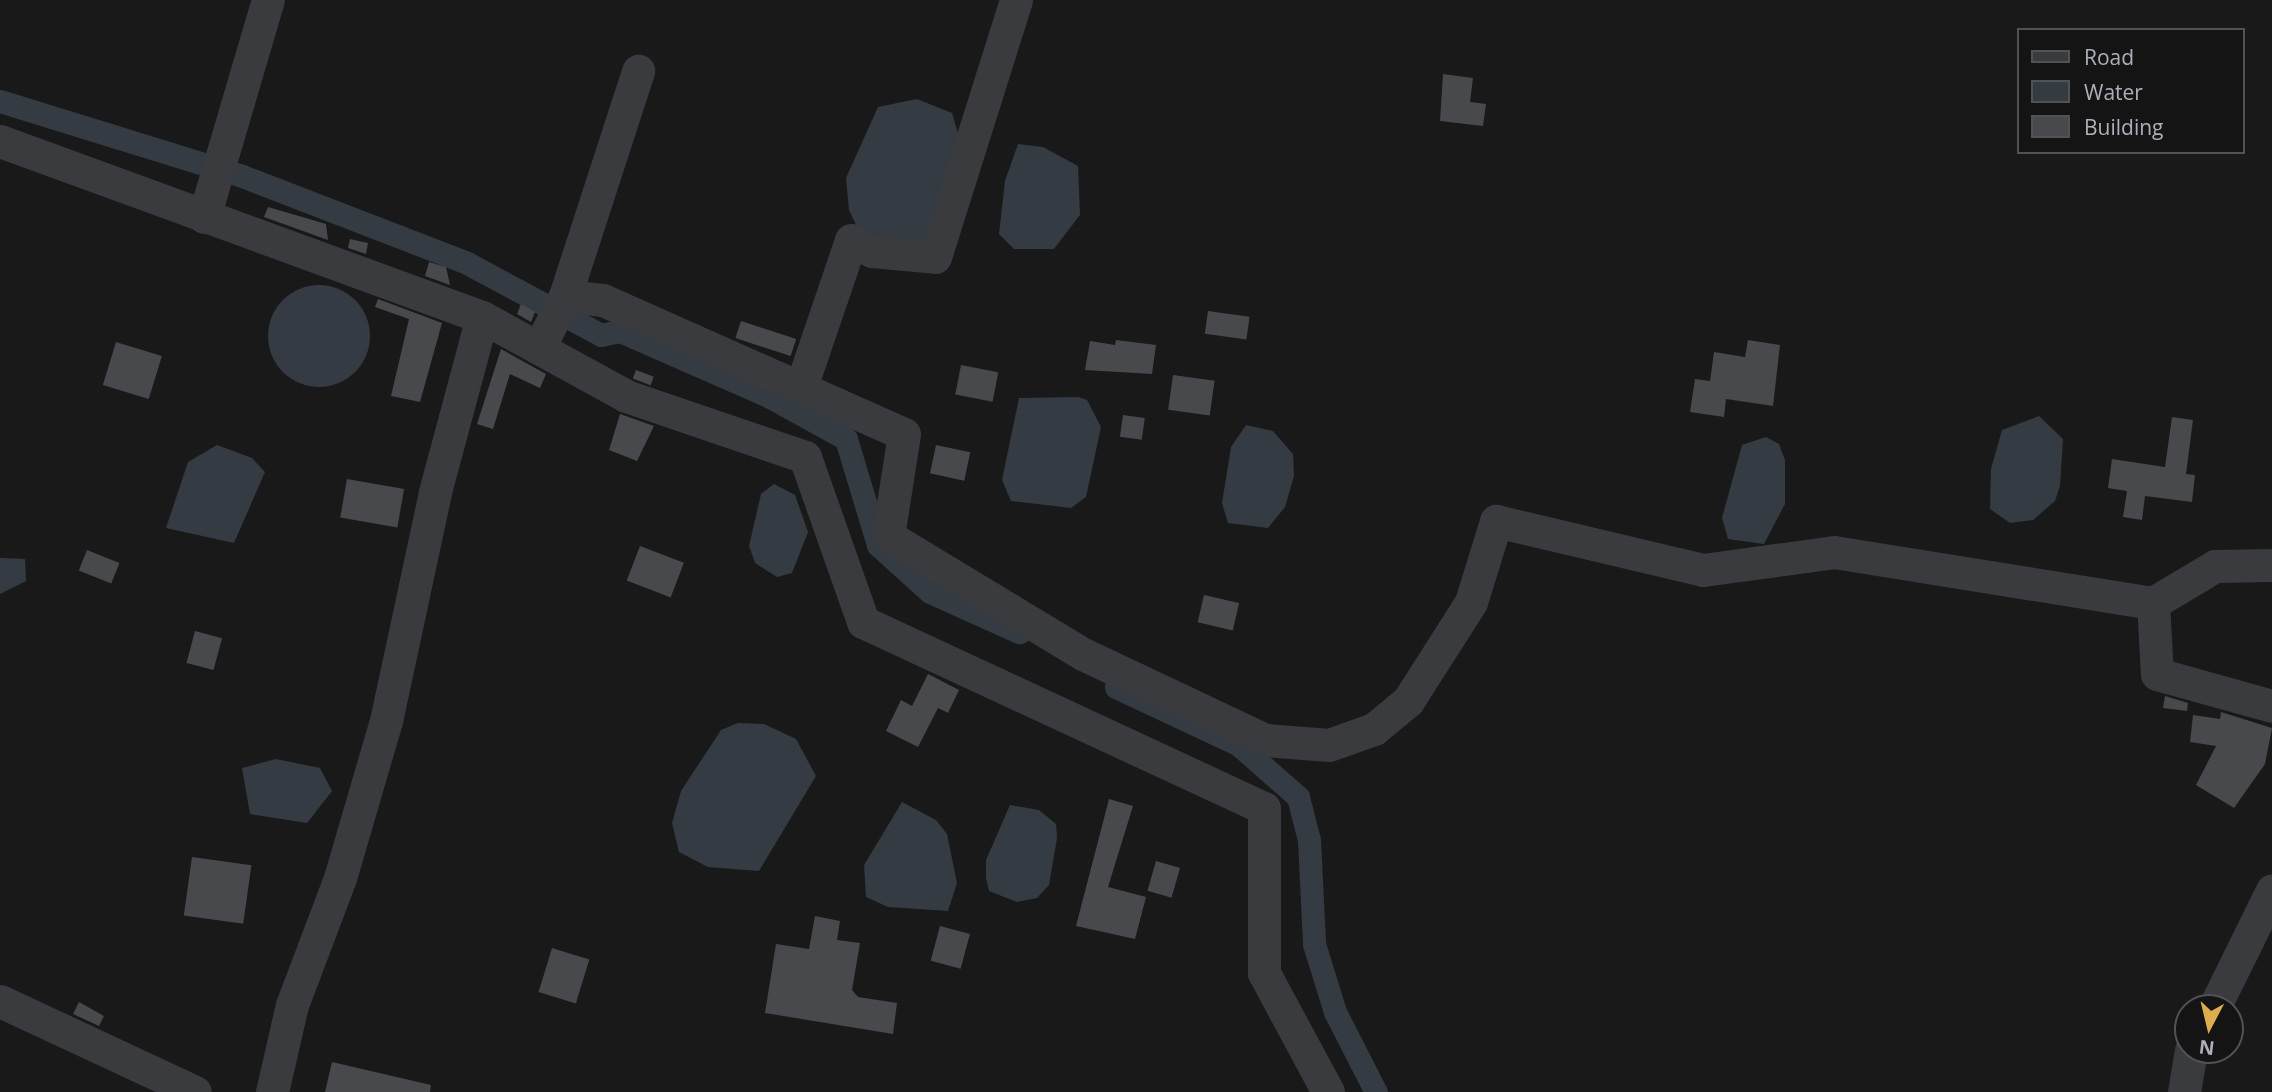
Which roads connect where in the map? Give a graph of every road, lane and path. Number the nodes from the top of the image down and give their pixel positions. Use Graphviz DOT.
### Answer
graph roads {
  1 [pos="268,0"];
  2 [pos="1016,0"];
  3 [pos="638,71"];
  4 [pos="0,141"];
  5 [pos="204,217"];
  6 [pos="565,296"];
  7 [pos="482,317"];
  8 [pos="542,344"];
  9 [pos="801,387"];
  10 [pos="2272,565"];
  11 [pos="2153,603"];
  12 [pos="2272,706"];
  13 [pos="2272,890"];
  14 [pos="2221,994"];
  15 [pos="0,1000"];
  16 [pos="2189,1064"];
  17 [pos="195,1092"];
  18 [pos="272,1092"];
  19 [pos="1328,1092"];
  20 [pos="2184,1092"];
  1 -- 5 [label="street"];
  2 -- 9 [label="street"];
  3 -- 6 [label="street"];
  4 -- 5 [label="street"];
  5 -- 7 [label="street"];
  6 -- 8 [label="street"];
  6 -- 9 [label="street"];
  7 -- 8 [label="street"];
  7 -- 18 [label="street"];
  8 -- 19 [label="street"];
  9 -- 11 [label="street"];
  10 -- 11 [label="street"];
  11 -- 12 [label="street"];
  13 -- 14 [label="street"];
  15 -- 17 [label="street"];
  16 -- 20 [label="street"];
}
